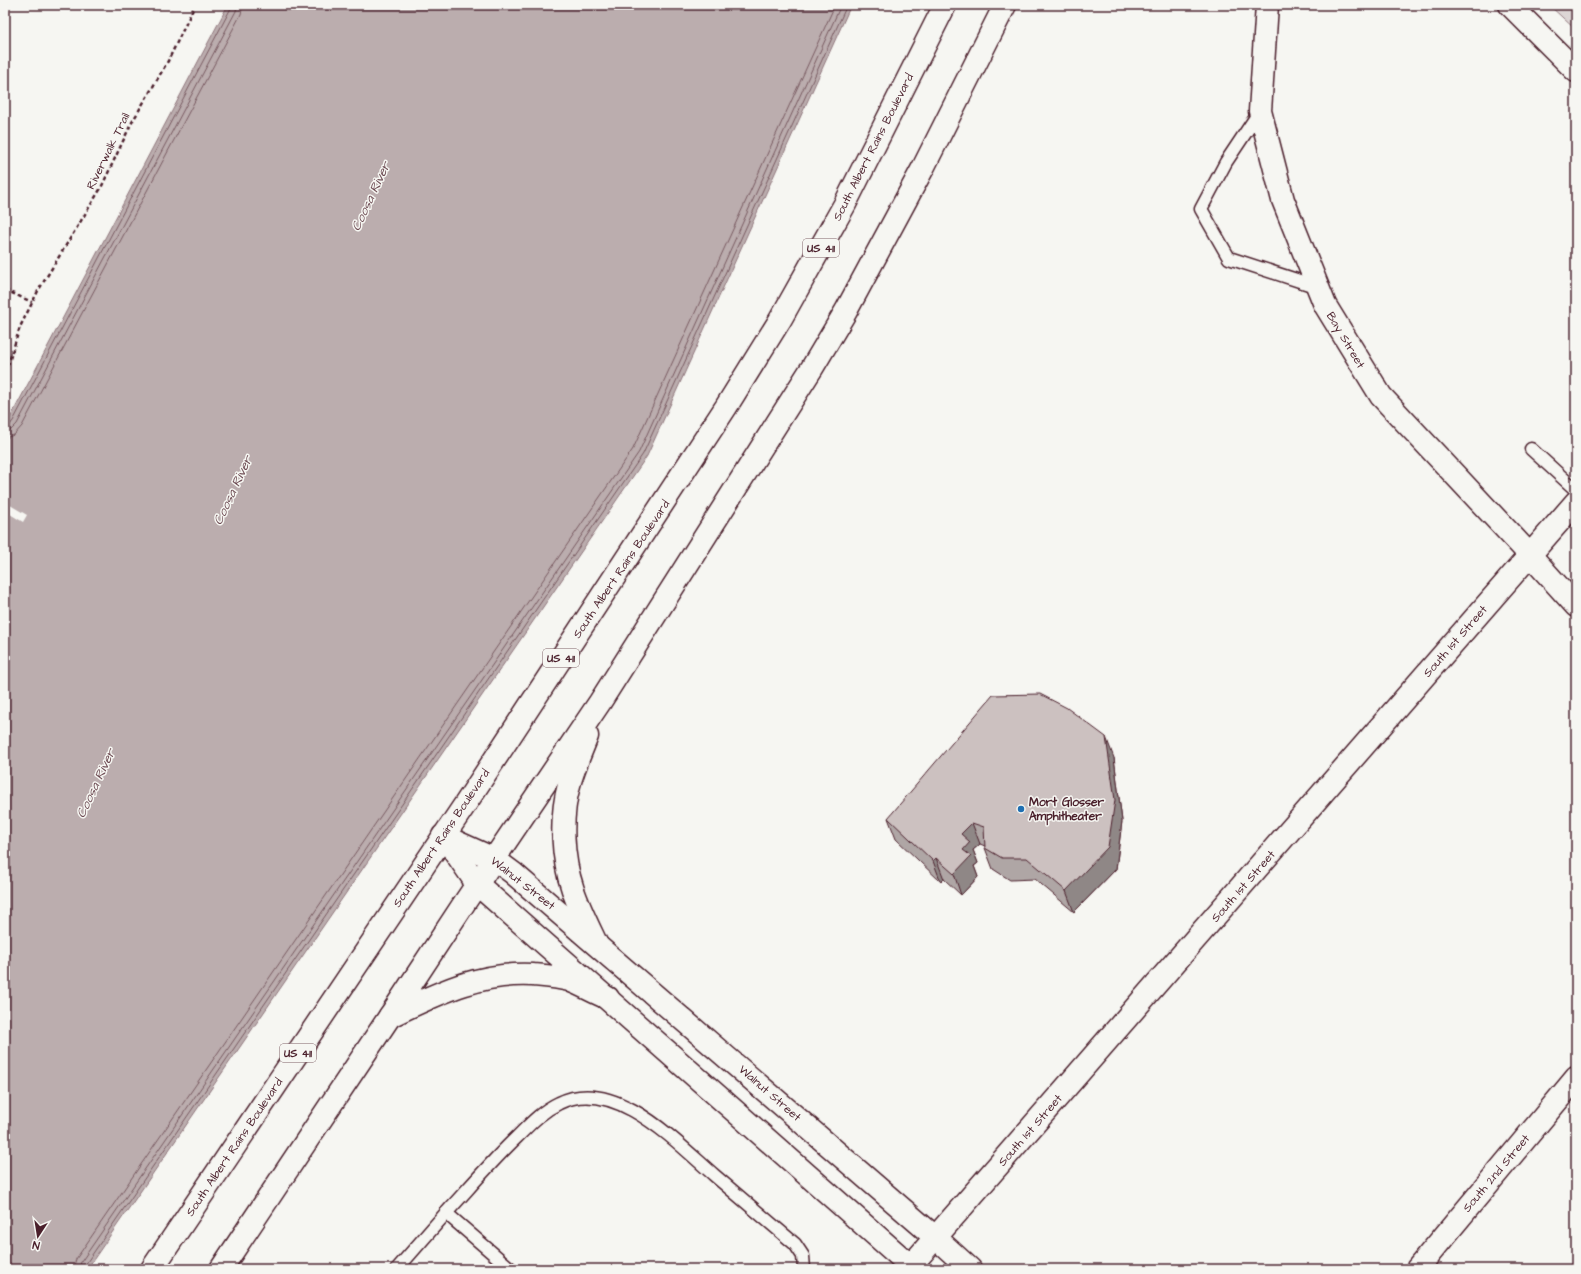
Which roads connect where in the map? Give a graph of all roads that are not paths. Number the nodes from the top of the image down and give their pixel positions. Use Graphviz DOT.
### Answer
graph roads {
  1 [pos="945,5"];
  2 [pos="1005,5"];
  3 [pos="1267,5"];
  4 [pos="1510,5"];
  5 [pos="1576,71"];
  6 [pos="1260,111"];
  7 [pos="1318,286"];
  8 [pos="1531,449"];
  9 [pos="1576,490"];
  10 [pos="1576,502"];
  11 [pos="1530,555"];
  12 [pos="1576,606"];
  13 [pos="600,702"];
  14 [pos="443,836"];
  15 [pos="494,859"];
  16 [pos="477,884"];
  17 [pos="596,943"];
  18 [pos="608,998"];
  19 [pos="390,1016"];
  20 [pos="1576,1078"];
  21 [pos="446,1213"];
  22 [pos="936,1238"];
  23 [pos="911,1268"];
  24 [pos="152,1269"];
  25 [pos="221,1269"];
  26 [pos="397,1269"];
  27 [pos="511,1269"];
  28 [pos="804,1269"];
  29 [pos="970,1269"];
  30 [pos="1418,1269"];
  1 -- 14 [label="main road, South Albert Rains Boulevard / US 411"];
  2 -- 13 [label="main road"];
  3 -- 6 [label="main road, Bay Street"];
  4 -- 5 [label="main road"];
  6 -- 7 [label="main road, Bay Street"];
  6 -- 7 [label="lane"];
  7 -- 11 [label="main road, Bay Street"];
  8 -- 9 [label="lane"];
  10 -- 11 [label="main road, South 1st Street"];
  11 -- 12 [label="main road, Bay Street"];
  11 -- 22 [label="main road, South 1st Street"];
  13 -- 15 [label="main road"];
  13 -- 17 [label="main road"];
  14 -- 15 [label="main road, Walnut Street"];
  14 -- 16 [label="main road"];
  14 -- 24 [label="main road, South Albert Rains Boulevard / US 411"];
  15 -- 16 [label="main road"];
  15 -- 17 [label="main road, Walnut Street"];
  16 -- 18 [label="main road"];
  16 -- 19 [label="main road"];
  17 -- 22 [label="main road, Walnut Street"];
  18 -- 19 [label="main road"];
  18 -- 23 [label="main road"];
  19 -- 25 [label="main road"];
  20 -- 30 [label="main road, South 2nd Street"];
  21 -- 26 [label="lane"];
  21 -- 27 [label="lane"];
  21 -- 28 [label="lane"];
  22 -- 23 [label="main road, South 1st Street"];
  22 -- 29 [label="main road, Walnut Street"];
}
